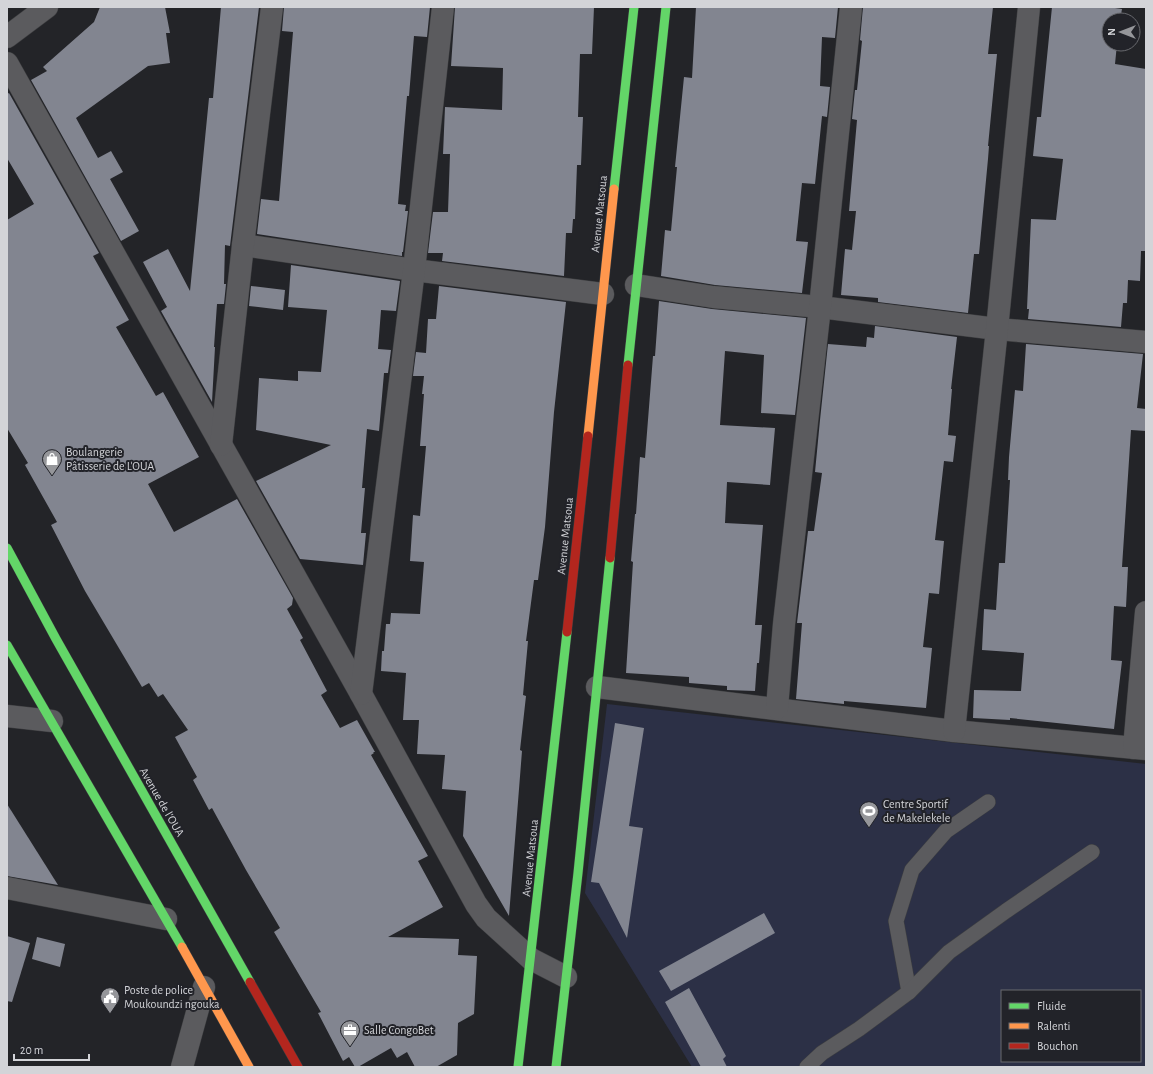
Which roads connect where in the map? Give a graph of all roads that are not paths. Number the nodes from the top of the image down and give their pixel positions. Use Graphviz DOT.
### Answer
graph roads {
  1 [pos="47,7"];
  2 [pos="272,7"];
  3 [pos="443,7"];
  4 [pos="634,7"];
  5 [pos="666,7"];
  6 [pos="851,7"];
  7 [pos="1029,7"];
  8 [pos="7,37"];
  9 [pos="7,63"];
  10 [pos="243,245"];
  11 [pos="414,270"];
  12 [pos="636,285"];
  13 [pos="603,294"];
  14 [pos="820,307"];
  15 [pos="996,329"];
  16 [pos="1146,342"];
  17 [pos="221,445"];
  18 [pos="7,548"];
  19 [pos="1146,612"];
  20 [pos="7,645"];
  21 [pos="597,687"];
  22 [pos="361,694"];
  23 [pos="777,708"];
  24 [pos="7,716"];
  25 [pos="52,721"];
  26 [pos="954,730"];
  27 [pos="1140,748"];
  28 [pos="988,802"];
  29 [pos="1092,852"];
  30 [pos="7,888"];
  31 [pos="166,919"];
  32 [pos="531,959"];
  33 [pos="566,977"];
  34 [pos="204,987"];
  35 [pos="909,992"];
  36 [pos="182,1067"];
  37 [pos="249,1067"];
  38 [pos="298,1067"];
  39 [pos="518,1067"];
  40 [pos="556,1067"];
  41 [pos="806,1067"];
  1 -- 8 [label="street"];
  2 -- 10 [label="street"];
  3 -- 11 [label="street"];
  4 -- 13 [label="street, Avenue Matsoua"];
  5 -- 12 [label="street"];
  6 -- 14 [label="street"];
  7 -- 15 [label="street"];
  9 -- 17 [label="street"];
  10 -- 11 [label="street"];
  10 -- 17 [label="street"];
  11 -- 13 [label="street"];
  11 -- 22 [label="street"];
  12 -- 14 [label="street"];
  12 -- 21 [label="street"];
  13 -- 32 [label="street, Avenue Matsoua"];
  14 -- 15 [label="street"];
  14 -- 23 [label="street"];
  15 -- 16 [label="street"];
  15 -- 26 [label="street"];
  17 -- 22 [label="street"];
  18 -- 38 [label="street, Avenue de l'OUA"];
  19 -- 27 [label="street"];
  20 -- 25 [label="street"];
  21 -- 23 [label="street"];
  21 -- 33 [label="street"];
  22 -- 32 [label="street"];
  23 -- 26 [label="street"];
  24 -- 25 [label="street"];
  25 -- 31 [label="street"];
  26 -- 27 [label="street"];
  28 -- 35 [label="lane"];
  29 -- 35 [label="lane"];
  30 -- 31 [label="street"];
  31 -- 34 [label="street"];
  32 -- 33 [label="street"];
  32 -- 39 [label="street, Avenue Matsoua"];
  33 -- 40 [label="street"];
  34 -- 36 [label="street"];
  34 -- 37 [label="street"];
  35 -- 41 [label="lane"];
}
